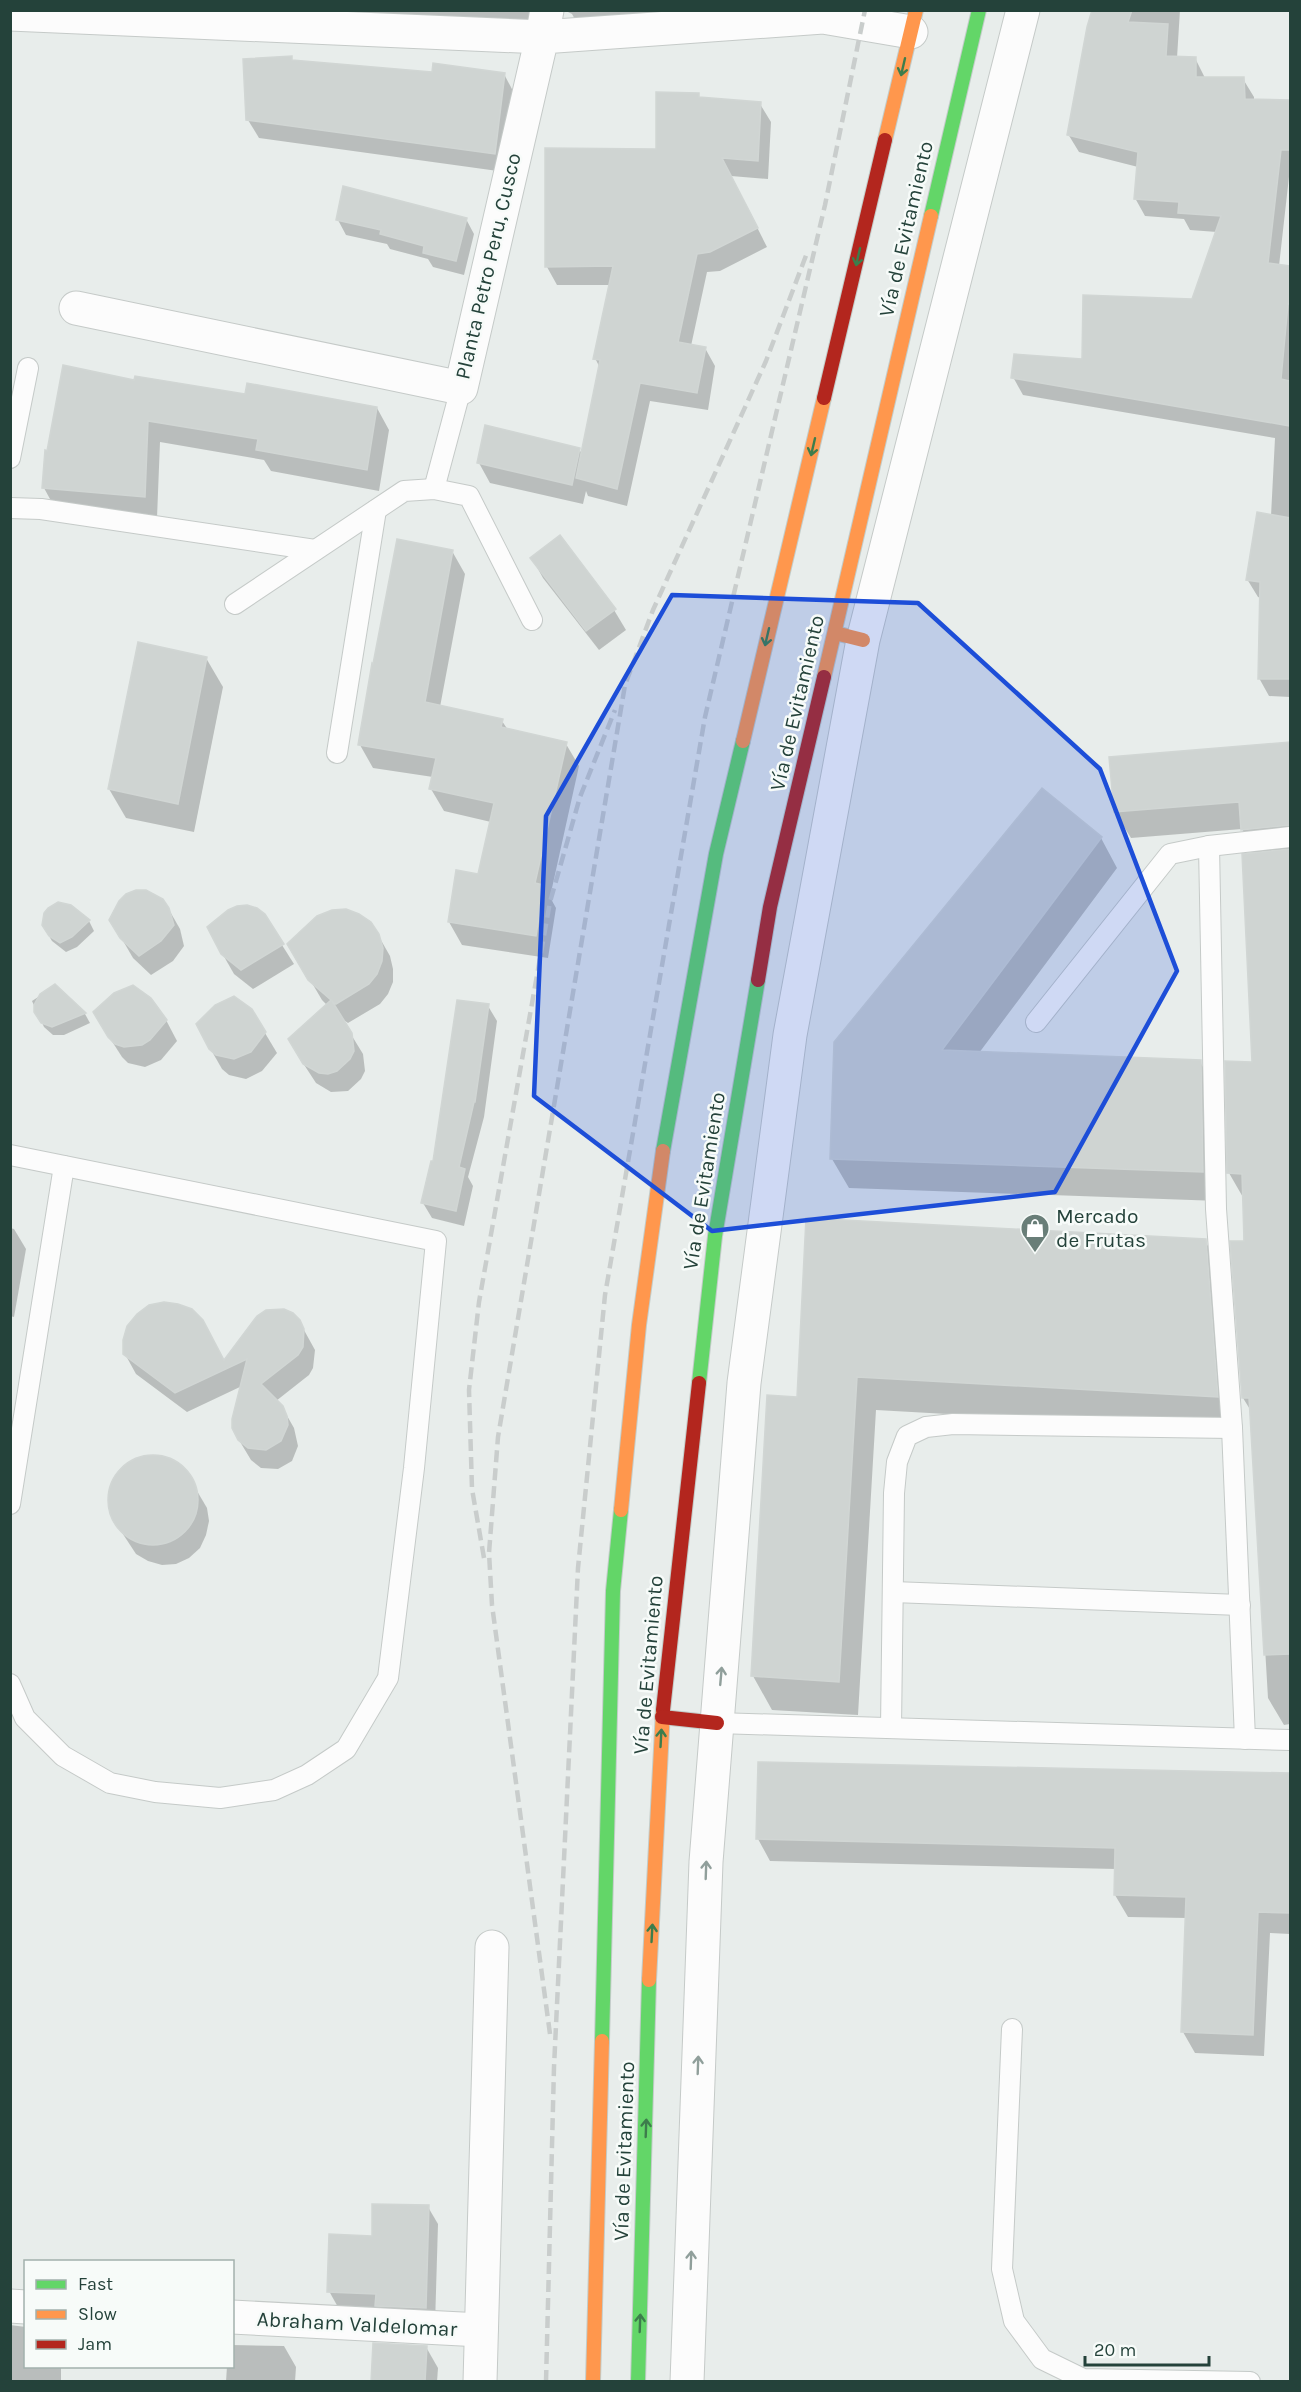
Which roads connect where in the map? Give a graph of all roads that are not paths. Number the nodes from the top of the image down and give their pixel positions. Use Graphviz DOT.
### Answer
graph roads {
  1 [pos="979,10"];
  2 [pos="1023,10"];
  3 [pos="10,14"];
  4 [pos="823,14"];
  5 [pos="228,17"];
  6 [pos="914,21"];
  7 [pos="545,24"];
  8 [pos="76,308"];
  9 [pos="28,368"];
  10 [pos="461,388"];
  11 [pos="10,458"];
  12 [pos="434,489"];
  13 [pos="10,508"];
  14 [pos="376,510"];
  15 [pos="315,550"];
  16 [pos="235,604"];
  17 [pos="532,620"];
  18 [pos="849,637"];
  19 [pos="337,753"];
  20 [pos="1290,837"];
  21 [pos="1209,846"];
  22 [pos="1036,1022"];
  23 [pos="10,1155"];
  24 [pos="64,1166"];
  25 [pos="1232,1428"];
  26 [pos="10,1504"];
  27 [pos="893,1592"];
  28 [pos="1239,1605"];
  29 [pos="10,1684"];
  30 [pos="662,1717"];
  31 [pos="717,1723"];
  32 [pos="891,1728"];
  33 [pos="1245,1739"];
  34 [pos="1290,1740"];
  35 [pos="492,1947"];
  36 [pos="1012,2029"];
  37 [pos="234,2317"];
  38 [pos="481,2330"];
  39 [pos="480,2382"];
  40 [pos="593,2382"];
  41 [pos="638,2382"];
  42 [pos="687,2382"];
  43 [pos="1250,2382"];
  1 -- 18 [label="highway, Vía de Evitamiento"];
  2 -- 18 [label="street"];
  3 -- 5 [label="street"];
  4 -- 6 [label="street"];
  4 -- 7 [label="street"];
  5 -- 7 [label="street"];
  6 -- 40 [label="highway, Vía de Evitamiento, one-way"];
  7 -- 10 [label="street, Planta Petro Peru, Cusco"];
  8 -- 10 [label="street, Planta Petro Peru, Cusco"];
  9 -- 11 [label="lane"];
  10 -- 12 [label="lane"];
  12 -- 14 [label="lane"];
  12 -- 17 [label="lane"];
  13 -- 15 [label="lane"];
  14 -- 15 [label="lane"];
  14 -- 19 [label="lane"];
  15 -- 16 [label="lane"];
  18 -- 30 [label="highway, Vía de Evitamiento"];
  31 -- 18 [label="street, one-way"];
  20 -- 21 [label="lane"];
  21 -- 22 [label="lane"];
  21 -- 25 [label="lane"];
  23 -- 24 [label="lane"];
  24 -- 26 [label="lane"];
  24 -- 29 [label="lane"];
  25 -- 27 [label="lane"];
  25 -- 28 [label="lane"];
  27 -- 28 [label="lane"];
  27 -- 32 [label="lane"];
  28 -- 33 [label="lane"];
  30 -- 31 [label="highway"];
  41 -- 30 [label="highway, Vía de Evitamiento, one-way"];
  31 -- 32 [label="lane"];
  42 -- 31 [label="street, one-way"];
  32 -- 33 [label="lane"];
  33 -- 34 [label="lane"];
  35 -- 38 [label="street"];
  36 -- 43 [label="lane"];
  37 -- 38 [label="street, Abraham Valdelomar"];
  38 -- 39 [label="street"];
}
